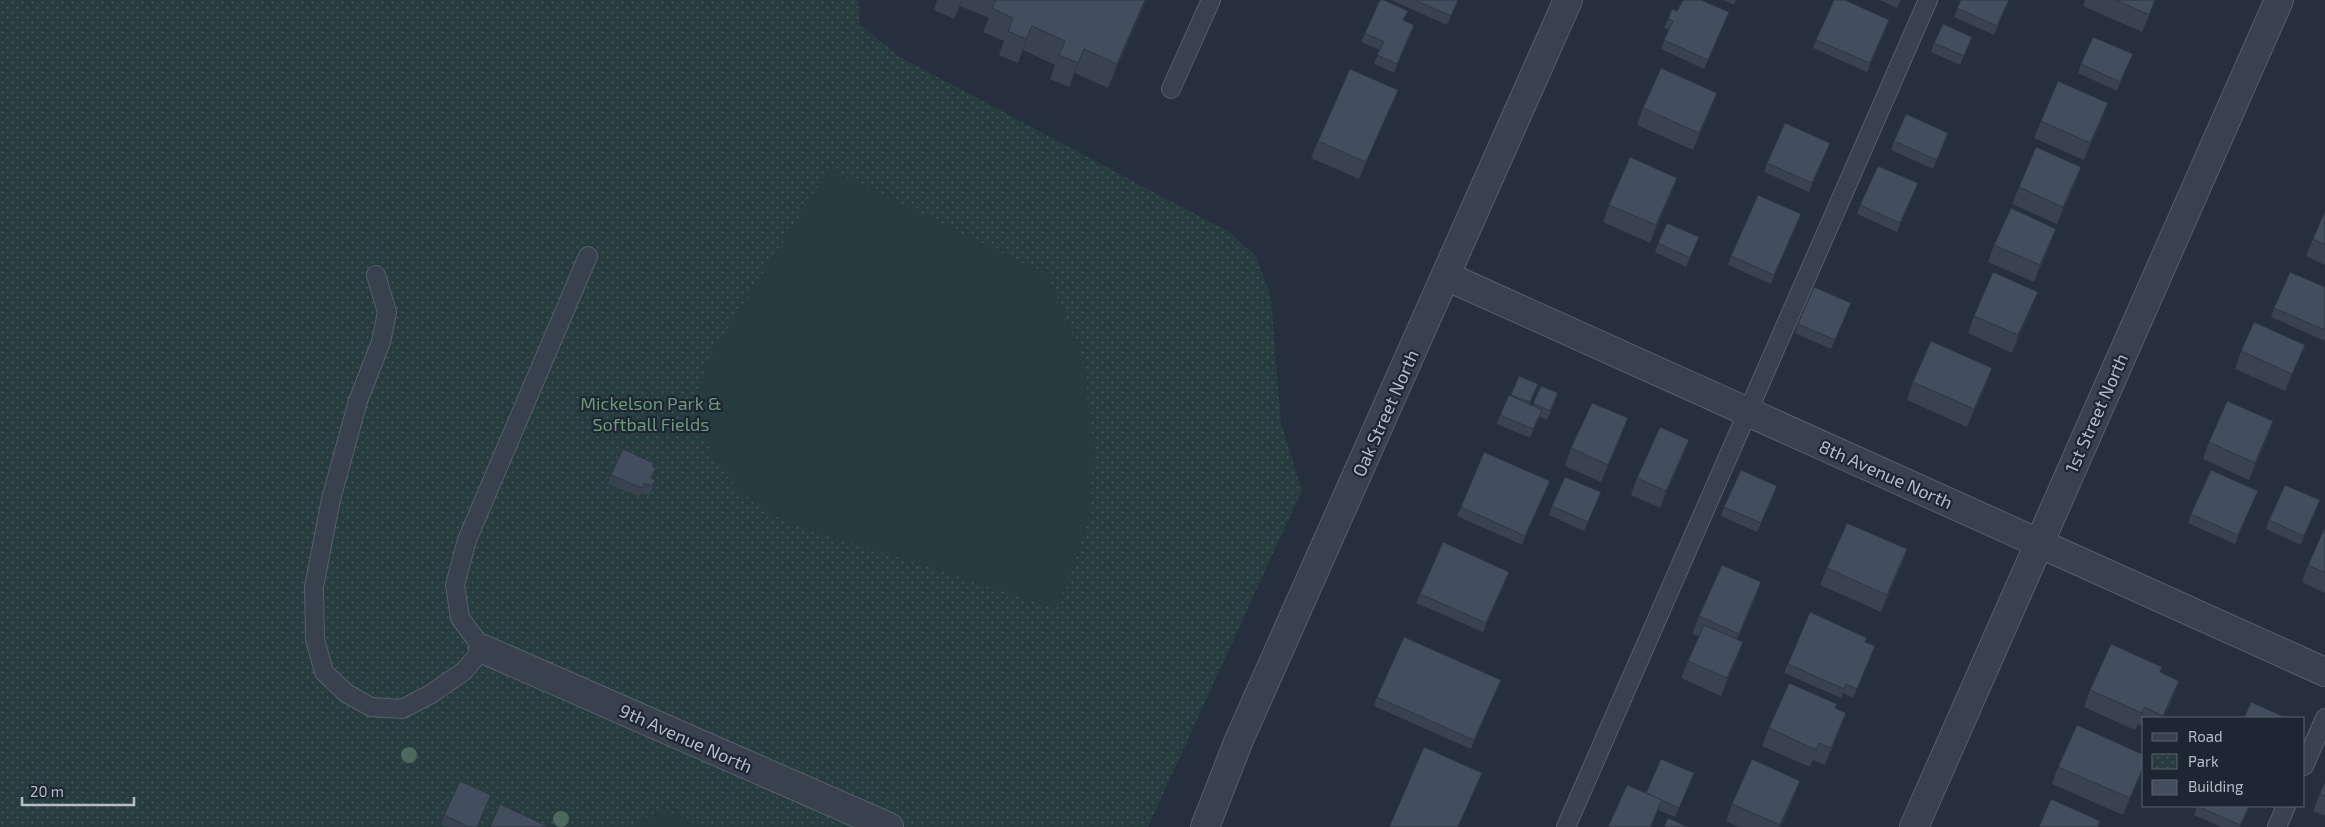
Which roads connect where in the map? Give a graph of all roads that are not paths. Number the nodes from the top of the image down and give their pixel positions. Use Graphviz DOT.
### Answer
graph roads {
  1 [pos="1211,0"];
  2 [pos="1568,0"];
  3 [pos="1928,0"];
  4 [pos="2279,0"];
  5 [pos="1172,89"];
  6 [pos="588,256"];
  7 [pos="376,275"];
  8 [pos="1446,276"];
  9 [pos="1748,412"];
  10 [pos="2039,543"];
  11 [pos="482,649"];
  12 [pos="2325,672"];
  13 [pos="2325,718"];
  14 [pos="2305,764"];
  15 [pos="2286,807"];
  16 [pos="889,827"];
  17 [pos="1205,827"];
  18 [pos="1566,827"];
  19 [pos="1914,827"];
  20 [pos="2277,827"];
  1 -- 5 [label="lane"];
  2 -- 8 [label="street, Oak Street North"];
  3 -- 9 [label="lane"];
  4 -- 10 [label="street, 1st Street North"];
  6 -- 11 [label="lane"];
  7 -- 11 [label="lane"];
  8 -- 9 [label="street, 8th Avenue North"];
  8 -- 17 [label="street, Oak Street North"];
  9 -- 10 [label="street, 8th Avenue North"];
  9 -- 18 [label="lane"];
  10 -- 12 [label="street, 8th Avenue North"];
  10 -- 19 [label="street, 1st Street North"];
  11 -- 16 [label="street, 9th Avenue North"];
  13 -- 14 [label="lane"];
  15 -- 20 [label="lane"];
}
